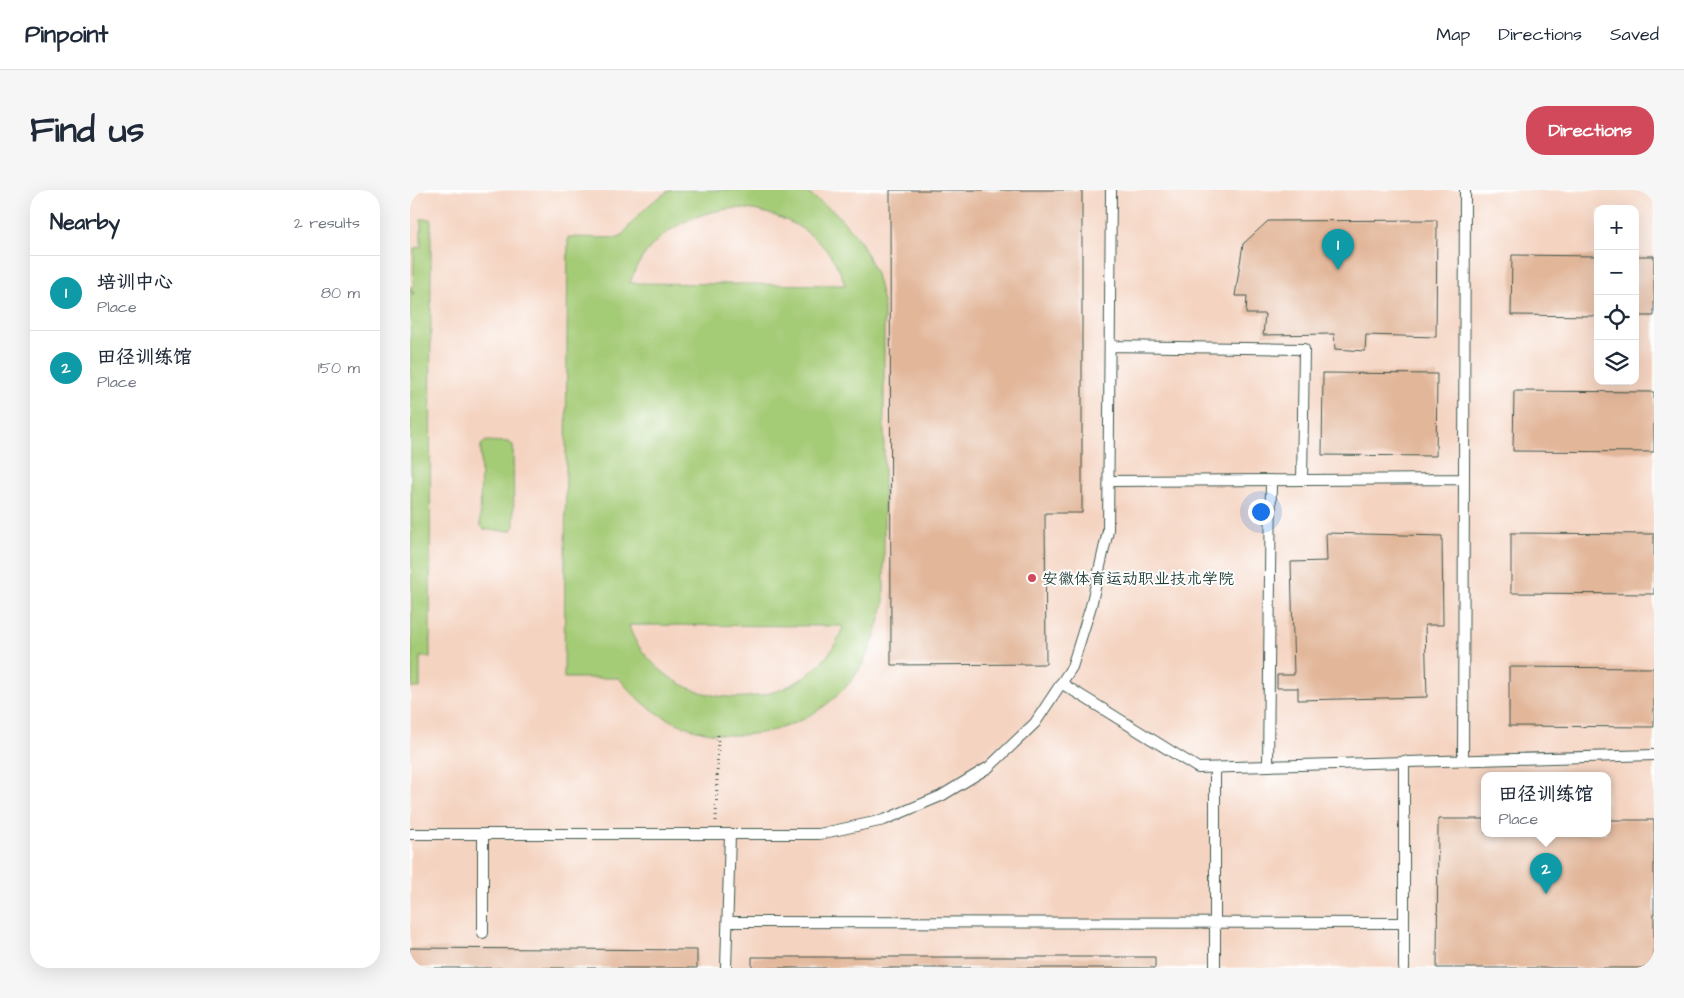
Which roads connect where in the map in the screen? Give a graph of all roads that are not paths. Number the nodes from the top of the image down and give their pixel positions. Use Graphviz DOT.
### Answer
graph roads {
  1 [pos="1111,190"];
  2 [pos="1466,190"];
  3 [pos="1110,346"];
  4 [pos="1464,479"];
  5 [pos="1271,480"];
  6 [pos="1302,480"];
  7 [pos="1109,481"];
  8 [pos="1061,683"];
  9 [pos="1654,755"];
  10 [pos="1463,760"];
  11 [pos="1404,761"];
  12 [pos="1268,766"];
  13 [pos="1215,768"];
  14 [pos="410,834"];
  15 [pos="483,834"];
  16 [pos="730,834"];
  17 [pos="728,922"];
  18 [pos="1215,923"];
  19 [pos="1404,923"];
  20 [pos="483,933"];
  21 [pos="726,968"];
  22 [pos="1215,968"];
  23 [pos="1404,968"];
  1 -- 3 [label="lane"];
  2 -- 4 [label="lane"];
  3 -- 6 [label="lane"];
  3 -- 7 [label="lane"];
  4 -- 6 [label="lane"];
  4 -- 10 [label="lane"];
  5 -- 6 [label="lane"];
  5 -- 7 [label="lane"];
  5 -- 12 [label="lane"];
  7 -- 8 [label="lane"];
  8 -- 13 [label="lane"];
  8 -- 16 [label="lane"];
  9 -- 10 [label="lane"];
  10 -- 11 [label="lane"];
  11 -- 12 [label="lane"];
  11 -- 19 [label="lane"];
  12 -- 13 [label="lane"];
  13 -- 18 [label="lane"];
  14 -- 15 [label="lane"];
  15 -- 16 [label="lane"];
  15 -- 20 [label="lane"];
  16 -- 17 [label="lane"];
  17 -- 18 [label="lane"];
  17 -- 21 [label="lane"];
  18 -- 19 [label="lane"];
  18 -- 22 [label="lane"];
  19 -- 23 [label="lane"];
}
